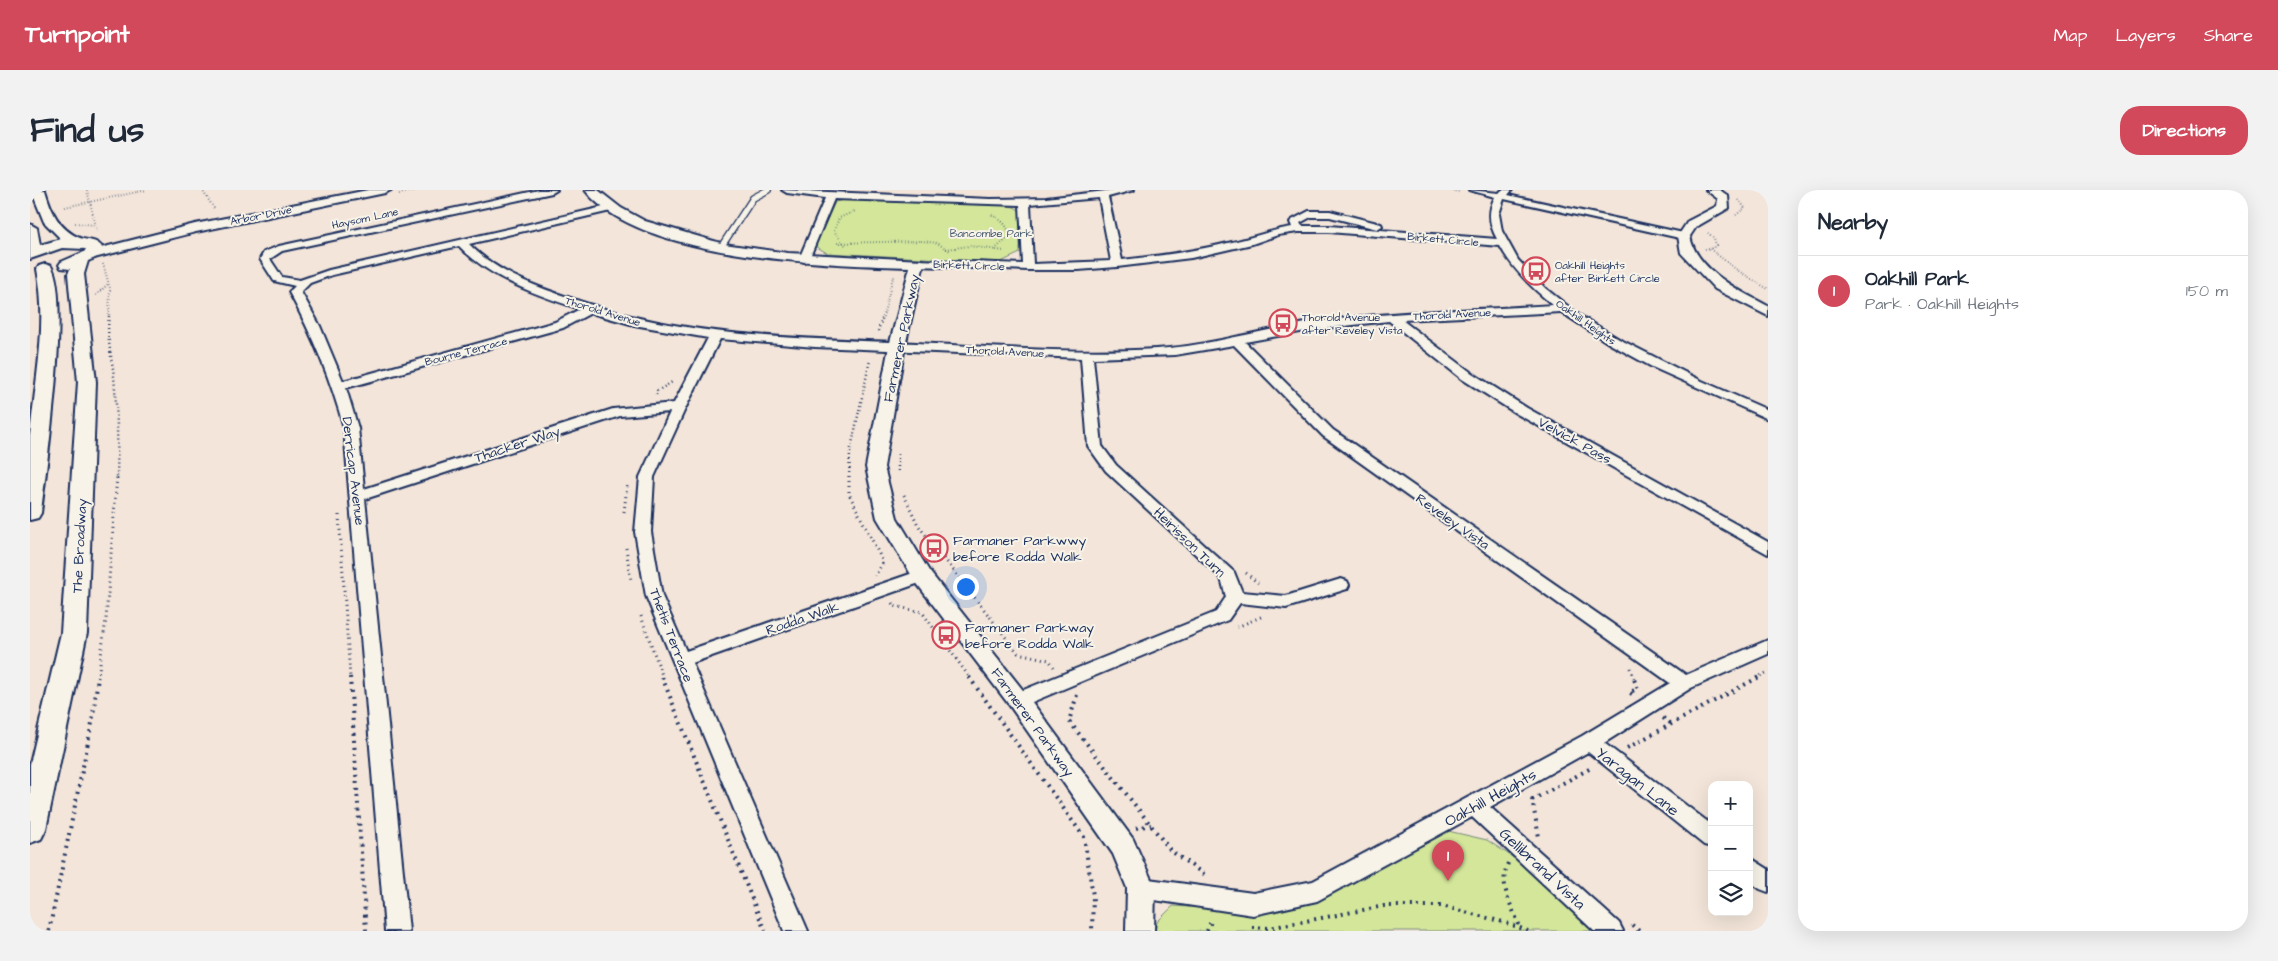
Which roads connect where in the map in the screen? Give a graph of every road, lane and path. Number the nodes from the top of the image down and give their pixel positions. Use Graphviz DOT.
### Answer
graph roads {
  1 [pos="38,190"];
  2 [pos="147,190"];
  3 [pos="202,190"];
  4 [pos="385,190"];
  5 [pos="552,190"];
  6 [pos="591,190"];
  7 [pos="768,190"];
  8 [pos="787,190"];
  9 [pos="930,190"];
  10 [pos="1129,190"];
  11 [pos="1474,190"];
  12 [pos="1712,190"];
  13 [pos="1503,193"];
  14 [pos="830,196"];
  15 [pos="1103,196"];
  16 [pos="927,200"];
  17 [pos="65,207"];
  18 [pos="612,208"];
  19 [pos="1026,208"];
  20 [pos="988,213"];
  21 [pos="218,214"];
  22 [pos="994,216"];
  23 [pos="30,228"];
  24 [pos="1298,229"];
  25 [pos="1384,234"];
  26 [pos="1684,236"];
  27 [pos="462,243"];
  28 [pos="882,243"];
  29 [pos="1502,243"];
  30 [pos="888,245"];
  31 [pos="721,247"];
  32 [pos="1709,248"];
  33 [pos="84,250"];
  34 [pos="994,250"];
  35 [pos="938,251"];
  36 [pos="32,253"];
  37 [pos="986,253"];
  38 [pos="1028,254"];
  39 [pos="804,259"];
  40 [pos="917,263"];
  41 [pos="1117,264"];
  42 [pos="1028,267"];
  43 [pos="38,269"];
  44 [pos="302,284"];
  45 [pos="1768,289"];
  46 [pos="591,308"];
  47 [pos="1566,308"];
  48 [pos="1768,312"];
  49 [pos="1391,317"];
  50 [pos="716,334"];
  51 [pos="1236,340"];
  52 [pos="897,346"];
  53 [pos="1087,355"];
  54 [pos="339,386"];
  55 [pos="679,408"];
  56 [pos="1768,415"];
  57 [pos="898,453"];
  58 [pos="897,481"];
  59 [pos="901,490"];
  60 [pos="358,496"];
  61 [pos="338,511"];
  62 [pos="30,513"];
  63 [pos="1768,549"];
  64 [pos="922,576"];
  65 [pos="1341,585"];
  66 [pos="1235,597"];
  67 [pos="1768,647"];
  68 [pos="681,660"];
  69 [pos="1768,672"];
  70 [pos="1064,680"];
  71 [pos="1684,683"];
  72 [pos="1018,700"];
  73 [pos="1589,742"];
  74 [pos="1609,758"];
  75 [pos="1532,800"];
  76 [pos="1475,806"];
  77 [pos="30,829"];
  78 [pos="1708,835"];
  79 [pos="1525,852"];
  80 [pos="1753,870"];
  81 [pos="1768,882"];
  82 [pos="1141,888"];
  83 [pos="1222,920"];
  84 [pos="1249,927"];
  85 [pos="1520,928"];
  86 [pos="366,931"];
  87 [pos="397,931"];
  88 [pos="796,931"];
  89 [pos="1140,931"];
  90 [pos="1207,931"];
  91 [pos="1528,931"];
  92 [pos="1610,931"];
  1 -- 33 [label="main road"];
  2 -- 17 [label="path"];
  3 -- 21 [label="path"];
  4 -- 33 [label="street, Arbor Drive"];
  5 -- 44 [label="street, Haysom Lane"];
  6 -- 18 [label="street, Birkett Circle"];
  7 -- 31 [label="lane"];
  8 -- 14 [label="street"];
  9 -- 16 [label="street"];
  10 -- 15 [label="street"];
  11 -- 13 [label="street"];
  12 -- 26 [label="street"];
  13 -- 26 [label="street"];
  13 -- 29 [label="street, Oakhill Heights"];
  14 -- 16 [label="street"];
  14 -- 39 [label="street"];
  15 -- 19 [label="street"];
  15 -- 41 [label="street"];
  16 -- 19 [label="street"];
  18 -- 27 [label="street"];
  18 -- 31 [label="street, Birkett Circle"];
  19 -- 22 [label="path"];
  19 -- 38 [label="street"];
  20 -- 22 [label="path"];
  22 -- 34 [label="path"];
  23 -- 36 [label="main road"];
  24 -- 25 [label="street, Birkett Circle"];
  24 -- 25 [label="street, Birkett Circle"];
  24 -- 41 [label="street, Birkett Circle"];
  25 -- 29 [label="street, Birkett Circle"];
  26 -- 48 [label="street"];
  27 -- 44 [label="street"];
  27 -- 46 [label="street, Thorold Avenue"];
  28 -- 30 [label="path"];
  29 -- 47 [label="street, Oakhill Heights"];
  31 -- 39 [label="street, Birkett Circle"];
  32 -- 45 [label="path"];
  33 -- 36 [label="main road"];
  33 -- 43 [label="main road"];
  33 -- 77 [label="main road, The Broadway"];
  34 -- 35 [label="path"];
  34 -- 37 [label="path"];
  34 -- 38 [label="path"];
  38 -- 42 [label="street"];
  39 -- 40 [label="street, Birkett Circle"];
  40 -- 42 [label="street, Birkett Circle"];
  40 -- 52 [label="street, Farmerer Parkway"];
  41 -- 42 [label="street, Birkett Circle"];
  43 -- 62 [label="main road"];
  44 -- 54 [label="street, Derricap Avenue"];
  46 -- 50 [label="street, Thorold Avenue"];
  46 -- 54 [label="street, Bourne Terrace"];
  47 -- 49 [label="street, Thorold Avenue"];
  47 -- 56 [label="street, Oakhill Heights"];
  49 -- 51 [label="street, Thorold Avenue"];
  49 -- 63 [label="street, Velvick Pass"];
  50 -- 52 [label="street, Thorold Avenue"];
  50 -- 55 [label="street, Thetis Terrace"];
  51 -- 53 [label="street, Thorold Avenue"];
  51 -- 71 [label="street, Reveley Vista"];
  52 -- 53 [label="street, Thorold Avenue"];
  52 -- 64 [label="street, Farmerer Parkway"];
  53 -- 66 [label="street, Heirisson Turn"];
  54 -- 60 [label="street, Derricap Avenue"];
  55 -- 60 [label="street, Thacker Way"];
  55 -- 68 [label="street, Thetis Terrace"];
  57 -- 58 [label="path"];
  59 -- 70 [label="path"];
  60 -- 87 [label="street, Derricap Avenue"];
  61 -- 86 [label="path"];
  64 -- 68 [label="street, Rodda Walk"];
  64 -- 72 [label="street, Farmerer Parkway"];
  65 -- 66 [label="street"];
  66 -- 70 [label="street"];
  67 -- 71 [label="street, Oakhill Heights"];
  68 -- 88 [label="street, Thetis Terrace"];
  69 -- 74 [label="path"];
  70 -- 72 [label="street"];
  71 -- 73 [label="street, Oakhill Heights"];
  72 -- 82 [label="street, Farmerer Parkway"];
  73 -- 74 [label="street, Yaragan Lane"];
  73 -- 76 [label="street, Oakhill Heights"];
  74 -- 75 [label="path"];
  74 -- 78 [label="street, Yaragan Lane"];
  76 -- 79 [label="street, Gellibrand Vista"];
  76 -- 82 [label="street, Oakhill Heights"];
  79 -- 85 [label="path"];
  79 -- 92 [label="street, Gellibrand Vista"];
  80 -- 81 [label="street"];
  82 -- 89 [label="street, Farmerer Parkway"];
  83 -- 90 [label="path"];
  84 -- 85 [label="path"];
  85 -- 91 [label="path"];
}
